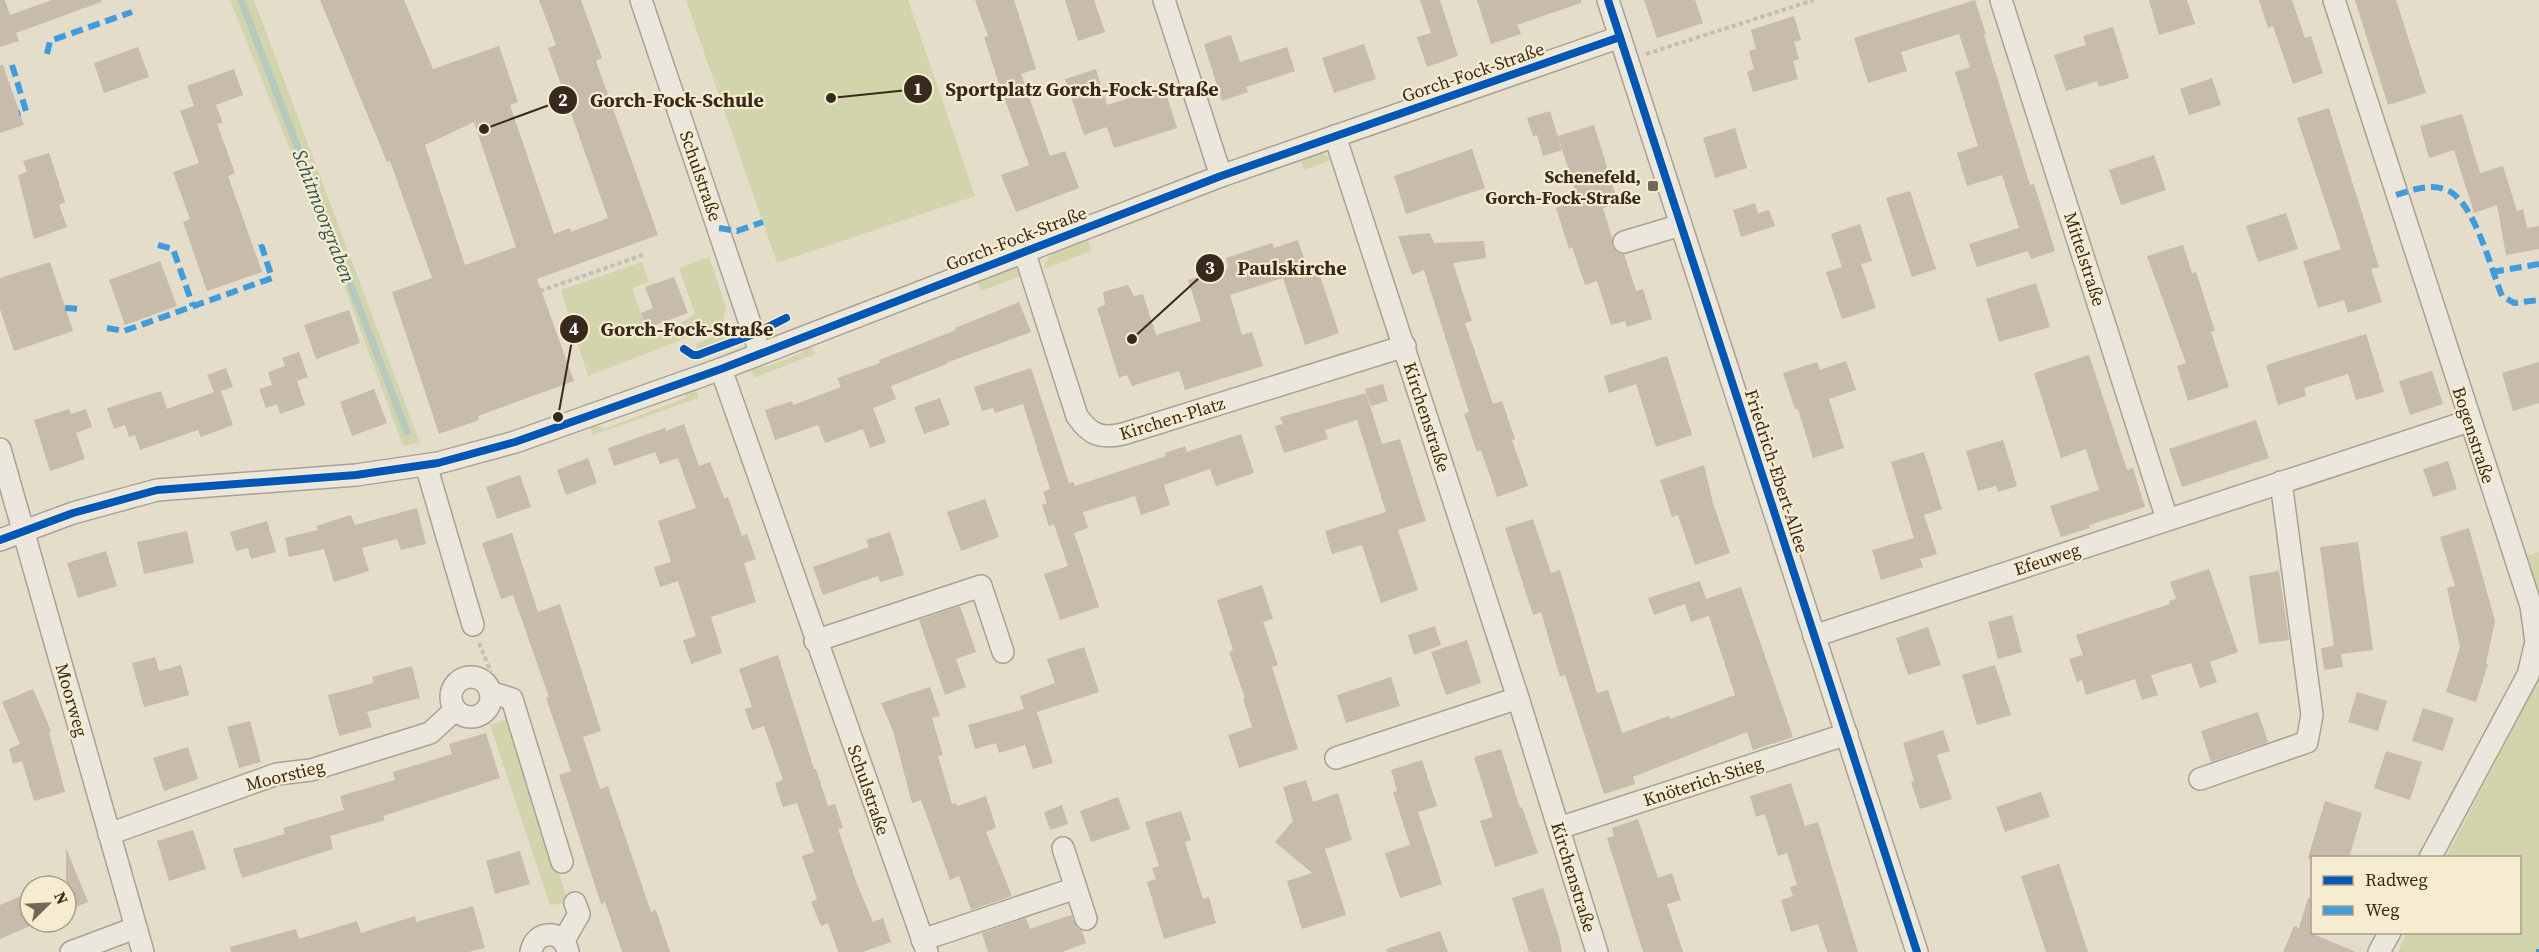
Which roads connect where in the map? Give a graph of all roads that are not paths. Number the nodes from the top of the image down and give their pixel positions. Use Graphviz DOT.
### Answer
graph roads {
  1 [pos="641,0"];
  2 [pos="1164,0"];
  3 [pos="1608,0"];
  4 [pos="2001,0"];
  5 [pos="2334,0"];
  6 [pos="1620,37"];
  7 [pos="1335,136"];
  8 [pos="1221,176"];
  9 [pos="1681,225"];
  10 [pos="1624,242"];
  11 [pos="1024,251"];
  12 [pos="1405,346"];
  13 [pos="760,353"];
  14 [pos="721,369"];
  15 [pos="2469,422"];
  16 [pos="0,449"];
  17 [pos="426,465"];
  18 [pos="2281,482"];
  19 [pos="2167,519"];
  20 [pos="24,531"];
  21 [pos="0,540"];
  22 [pos="473,625"];
  23 [pos="1814,636"];
  24 [pos="815,641"];
  25 [pos="1003,652"];
  26 [pos="490,692"];
  27 [pos="1518,698"];
  28 [pos="455,710"];
  29 [pos="1847,734"];
  30 [pos="1336,758"];
  31 [pos="2200,779"];
  32 [pos="1559,828"];
  33 [pos="109,834"];
  34 [pos="1063,848"];
  35 [pos="2431,856"];
  36 [pos="562,862"];
  37 [pos="1076,888"];
  38 [pos="575,903"];
  39 [pos="1086,919"];
  40 [pos="135,928"];
  41 [pos="2389,934"];
  42 [pos="566,946"];
  43 [pos="925,946"];
  44 [pos="71,952"];
  45 [pos="143,952"];
  46 [pos="531,952"];
  47 [pos="1597,952"];
  48 [pos="1917,952"];
  49 [pos="2379,952"];
  1 -- 13 [label="street, Schulstraße"];
  2 -- 8 [label="street"];
  3 -- 6 [label="street, Friedrich-Ebert-Allee"];
  4 -- 19 [label="street, Mittelstraße"];
  5 -- 15 [label="street, Bogenstraße"];
  6 -- 7 [label="street, Gorch-Fock-Straße"];
  6 -- 9 [label="street, Friedrich-Ebert-Allee"];
  7 -- 8 [label="street, Gorch-Fock-Straße"];
  7 -- 12 [label="street, Kirchenstraße"];
  8 -- 11 [label="street, Gorch-Fock-Straße"];
  9 -- 10 [label="street"];
  9 -- 23 [label="street, Friedrich-Ebert-Allee"];
  11 -- 12 [label="street, Kirchen-Platz"];
  11 -- 13 [label="street, Gorch-Fock-Straße"];
  12 -- 27 [label="street, Kirchenstraße"];
  13 -- 14 [label="street, Gorch-Fock-Straße"];
  14 -- 17 [label="street, Gorch-Fock-Straße"];
  14 -- 24 [label="street, Schulstraße"];
  15 -- 18 [label="street, Efeuweg"];
  15 -- 35 [label="street, Bogenstraße"];
  16 -- 20 [label="street, Moorweg"];
  17 -- 20 [label="street, Gorch-Fock-Straße"];
  17 -- 22 [label="street"];
  18 -- 19 [label="street, Efeuweg"];
  18 -- 31 [label="street"];
  19 -- 23 [label="street, Efeuweg"];
  20 -- 21 [label="street, Gorch-Fock-Straße"];
  20 -- 33 [label="street, Moorweg"];
  23 -- 29 [label="street, Friedrich-Ebert-Allee"];
  24 -- 25 [label="street"];
  24 -- 43 [label="street, Schulstraße"];
  26 -- 28 [label="street"];
  26 -- 28 [label="street"];
  26 -- 36 [label="street"];
  27 -- 30 [label="street"];
  27 -- 32 [label="street, Kirchenstraße"];
  28 -- 33 [label="street, Moorstieg"];
  29 -- 32 [label="street, Knöterich-Stieg"];
  29 -- 48 [label="street, Friedrich-Ebert-Allee"];
  32 -- 47 [label="street, Kirchenstraße"];
  33 -- 40 [label="street, Moorweg"];
  34 -- 37 [label="street"];
  37 -- 39 [label="street"];
  37 -- 43 [label="street, Schulstraße"];
  38 -- 42 [label="street"];
  40 -- 44 [label="street"];
  40 -- 45 [label="street, Moorweg"];
  41 -- 49 [label="street"];
  42 -- 46 [label="street"];
}
